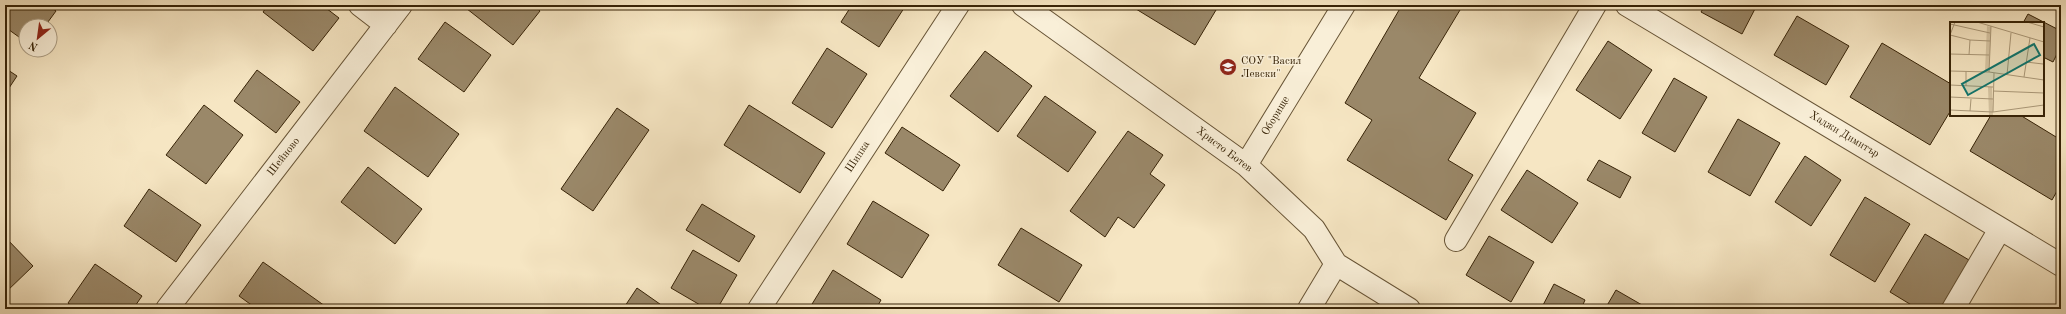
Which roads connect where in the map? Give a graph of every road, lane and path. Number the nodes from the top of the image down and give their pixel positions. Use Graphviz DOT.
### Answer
graph roads {
  1 [pos="360,5"];
  2 [pos="401,5"];
  3 [pos="958,5"];
  4 [pos="1023,5"];
  5 [pos="1344,5"];
  6 [pos="1595,5"];
  7 [pos="1627,5"];
  8 [pos="386,25"];
  9 [pos="1246,165"];
  10 [pos="2000,229"];
  11 [pos="1456,240"];
  12 [pos="1336,264"];
  13 [pos="2061,265"];
  14 [pos="168,309"];
  15 [pos="759,309"];
  16 [pos="1309,309"];
  17 [pos="1409,309"];
  18 [pos="1953,309"];
  1 -- 8 [label="street"];
  2 -- 8 [label="street, Шейново"];
  3 -- 15 [label="street, Шипка"];
  4 -- 9 [label="street, Христо Ботев"];
  5 -- 9 [label="street, Оборище"];
  6 -- 11 [label="street"];
  7 -- 10 [label="street, Хаджи Димитър"];
  8 -- 14 [label="street, Шейново"];
  9 -- 12 [label="street, Христо Ботев"];
  10 -- 13 [label="street, Хаджи Димитър"];
  10 -- 18 [label="street"];
  12 -- 16 [label="street"];
  12 -- 17 [label="street, Христо Ботев"];
}
